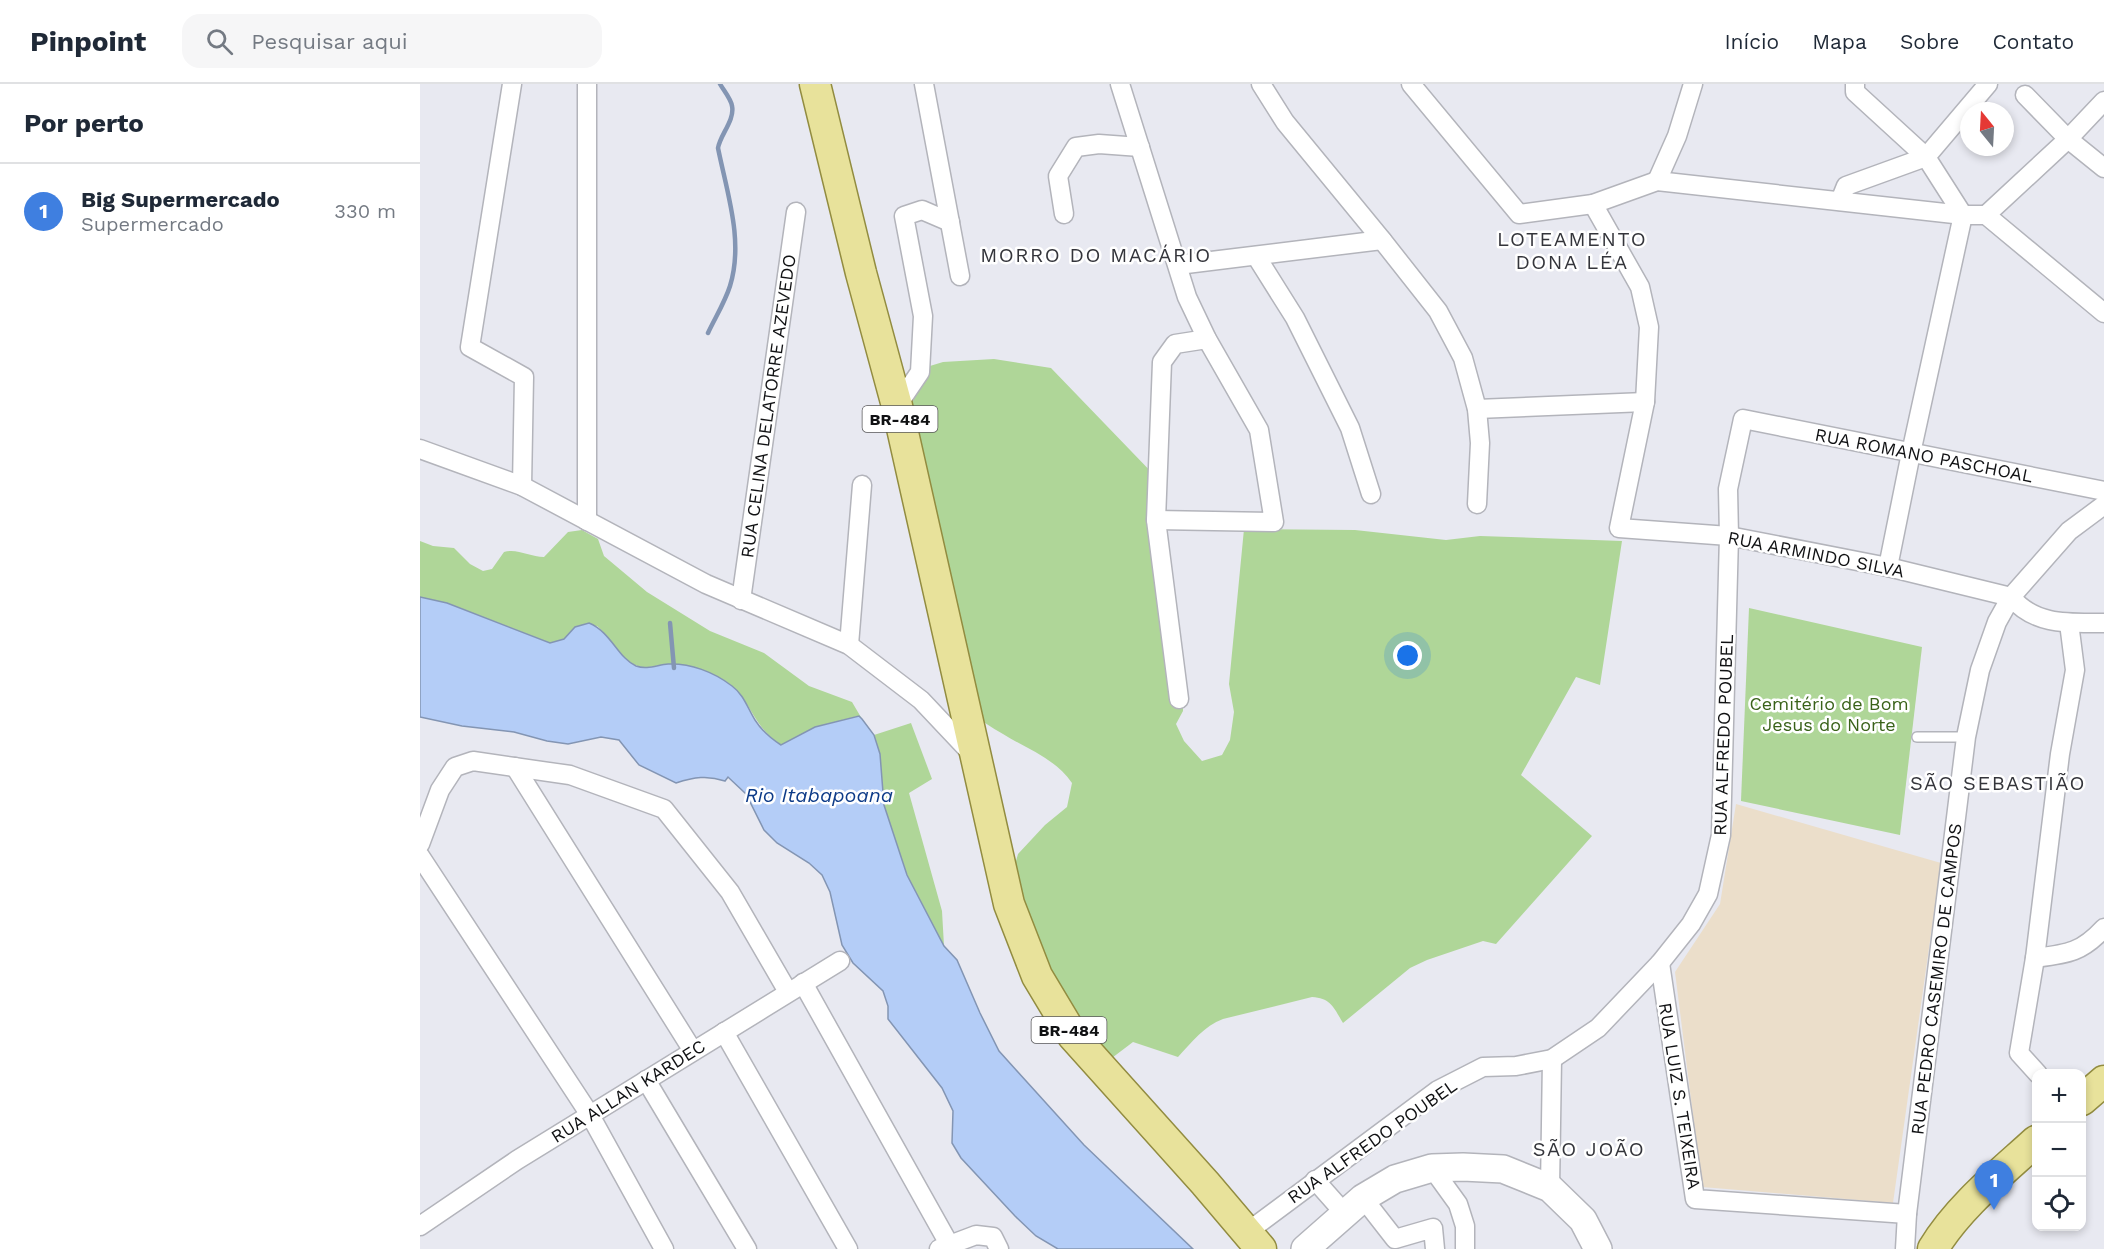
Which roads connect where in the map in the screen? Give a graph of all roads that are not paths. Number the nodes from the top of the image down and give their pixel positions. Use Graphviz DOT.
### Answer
graph roads {
  1 [pos="500,84"];
  2 [pos="512,84"];
  3 [pos="586,84"];
  4 [pos="815,84"];
  5 [pos="924,84"];
  6 [pos="1120,84"];
  7 [pos="1261,84"];
  8 [pos="1411,84"];
  9 [pos="1693,84"];
  10 [pos="1855,84"];
  11 [pos="1988,84"];
  12 [pos="2025,95"];
  13 [pos="2104,101"];
  14 [pos="507,107"];
  15 [pos="2068,139"];
  16 [pos="1140,147"];
  17 [pos="1926,157"];
  18 [pos="2104,168"];
  19 [pos="1658,181"];
  20 [pos="1840,201"];
  21 [pos="1593,204"];
  22 [pos="796,212"];
  23 [pos="1064,214"];
  24 [pos="1963,215"];
  25 [pos="1986,215"];
  26 [pos="950,222"];
  27 [pos="1382,240"];
  28 [pos="1256,256"];
  29 [pos="1178,265"];
  30 [pos="960,276"];
  31 [pos="2104,313"];
  32 [pos="1207,339"];
  33 [pos="1645,402"];
  34 [pos="897,406"];
  35 [pos="1477,409"];
  36 [pos="1743,419"];
  37 [pos="420,449"];
  38 [pos="1911,453"];
  39 [pos="862,485"];
  40 [pos="522,486"];
  41 [pos="2104,491"];
  42 [pos="1371,494"];
  43 [pos="1477,504"];
  44 [pos="2104,505"];
  45 [pos="1156,520"];
  46 [pos="587,521"];
  47 [pos="1729,536"];
  48 [pos="1888,567"];
  49 [pos="2011,597"];
  50 [pos="741,600"];
  51 [pos="2069,622"];
  52 [pos="2104,623"];
  53 [pos="849,645"];
  54 [pos="1179,699"];
  55 [pos="1917,737"];
  56 [pos="1966,737"];
  57 [pos="975,757"];
  58 [pos="515,767"];
  59 [pos="427,805"];
  60 [pos="420,844"];
  61 [pos="420,856"];
  62 [pos="2104,928"];
  63 [pos="2035,958"];
  64 [pos="840,961"];
  65 [pos="1660,963"];
  66 [pos="796,987"];
  67 [pos="724,1032"];
  68 [pos="693,1051"];
  69 [pos="1552,1059"];
  70 [pos="2033,1069"];
  71 [pos="646,1080"];
  72 [pos="2104,1081"];
  73 [pos="2086,1097"];
  74 [pos="590,1114"];
  75 [pos="2032,1145"];
  76 [pos="1432,1168"];
  77 [pos="1315,1179"];
  78 [pos="1550,1188"];
  79 [pos="1355,1207"];
  80 [pos="1908,1214"];
  81 [pos="420,1226"];
  82 [pos="1254,1241"];
  83 [pos="996,1243"];
  84 [pos="944,1247"];
  85 [pos="664,1249"];
  86 [pos="747,1249"];
  87 [pos="848,1249"];
  88 [pos="1305,1249"];
  89 [pos="1435,1249"];
  90 [pos="1465,1249"];
  91 [pos="1598,1249"];
  92 [pos="1905,1249"];
  93 [pos="1933,1249"];
  1 -- 14 [label="street"];
  2 -- 14 [label="street"];
  3 -- 46 [label="street"];
  4 -- 34 [label="main road, BR-484"];
  5 -- 26 [label="street"];
  6 -- 16 [label="street"];
  7 -- 27 [label="street"];
  8 -- 21 [label="street"];
  9 -- 19 [label="street"];
  10 -- 17 [label="street"];
  11 -- 17 [label="street"];
  12 -- 15 [label="street"];
  13 -- 15 [label="street"];
  14 -- 40 [label="street"];
  15 -- 18 [label="street"];
  15 -- 25 [label="street"];
  16 -- 23 [label="street"];
  16 -- 29 [label="street"];
  17 -- 20 [label="street"];
  17 -- 24 [label="street"];
  19 -- 20 [label="street"];
  19 -- 21 [label="street"];
  20 -- 24 [label="street"];
  21 -- 33 [label="street"];
  22 -- 50 [label="street, RUA CELINA DELATORRE AZEVEDO"];
  24 -- 25 [label="street"];
  24 -- 38 [label="street"];
  25 -- 31 [label="street"];
  26 -- 30 [label="street"];
  26 -- 34 [label="street"];
  27 -- 28 [label="street"];
  27 -- 35 [label="street"];
  28 -- 29 [label="street"];
  28 -- 42 [label="street"];
  29 -- 32 [label="street"];
  32 -- 45 [label="street"];
  32 -- 45 [label="street"];
  33 -- 35 [label="street"];
  33 -- 47 [label="street, RUA ARMINDO SILVA"];
  34 -- 57 [label="main road, BR-484"];
  35 -- 43 [label="street"];
  36 -- 38 [label="street, RUA ROMANO PASCHOAL"];
  36 -- 47 [label="street, RUA ALFREDO POUBEL"];
  37 -- 40 [label="street"];
  38 -- 41 [label="street, RUA ROMANO PASCHOAL"];
  38 -- 48 [label="street"];
  39 -- 53 [label="street"];
  40 -- 46 [label="street"];
  44 -- 49 [label="street, RUA PEDRO CASEMIRO DE CAMPOS"];
  45 -- 54 [label="street"];
  46 -- 50 [label="street"];
  47 -- 48 [label="street, RUA ARMINDO SILVA"];
  47 -- 65 [label="street, RUA ALFREDO POUBEL"];
  48 -- 49 [label="street, RUA ARMINDO SILVA"];
  49 -- 51 [label="street"];
  49 -- 56 [label="street, RUA PEDRO CASEMIRO DE CAMPOS"];
  50 -- 53 [label="street"];
  51 -- 52 [label="street"];
  51 -- 63 [label="street"];
  53 -- 57 [label="street"];
  55 -- 56 [label="lane"];
  56 -- 80 [label="street, RUA PEDRO CASEMIRO DE CAMPOS"];
  57 -- 82 [label="main road, BR-484"];
  58 -- 59 [label="street"];
  58 -- 66 [label="street"];
  58 -- 68 [label="street"];
  59 -- 60 [label="street"];
  61 -- 74 [label="street"];
  62 -- 63 [label="street"];
  63 -- 70 [label="street"];
  64 -- 66 [label="street, RUA ALLAN KARDEC"];
  65 -- 69 [label="street, RUA ALFREDO POUBEL"];
  65 -- 80 [label="street, RUA LUIZ S. TEIXEIRA"];
  66 -- 67 [label="street, RUA ALLAN KARDEC"];
  66 -- 84 [label="street"];
  67 -- 68 [label="street, RUA ALLAN KARDEC"];
  67 -- 87 [label="street"];
  68 -- 71 [label="street, RUA ALLAN KARDEC"];
  69 -- 77 [label="street, RUA ALFREDO POUBEL"];
  69 -- 78 [label="street"];
  71 -- 74 [label="street, RUA ALLAN KARDEC"];
  71 -- 86 [label="street"];
  72 -- 73 [label="main road"];
  74 -- 81 [label="street, RUA ALLAN KARDEC"];
  74 -- 85 [label="street"];
  75 -- 93 [label="main road"];
  76 -- 78 [label="street"];
  76 -- 79 [label="street"];
  76 -- 90 [label="street"];
  77 -- 79 [label="street"];
  77 -- 82 [label="street, RUA ALFREDO POUBEL"];
  78 -- 91 [label="street"];
  79 -- 88 [label="street"];
  79 -- 89 [label="street"];
  80 -- 92 [label="street, RUA PEDRO CASEMIRO DE CAMPOS"];
  83 -- 84 [label="street"];
}
